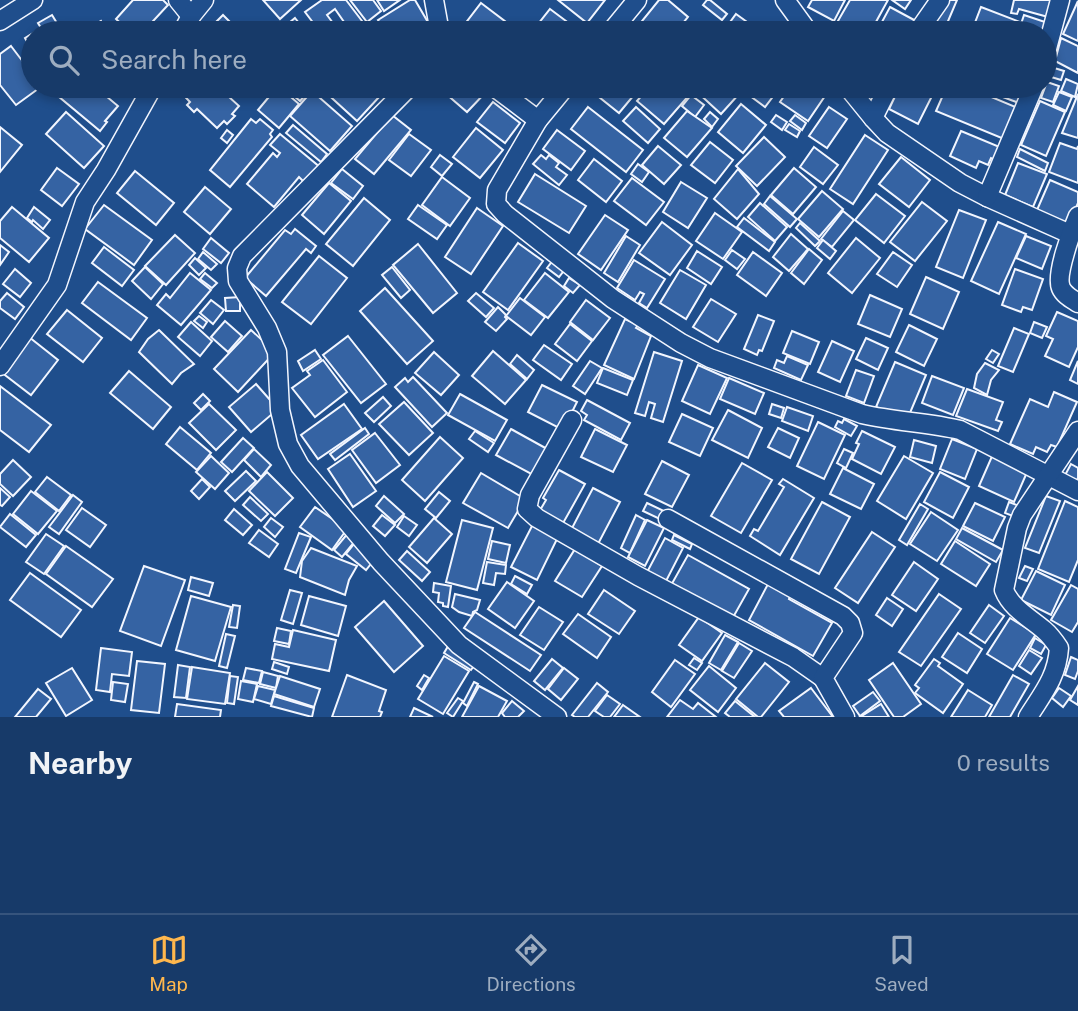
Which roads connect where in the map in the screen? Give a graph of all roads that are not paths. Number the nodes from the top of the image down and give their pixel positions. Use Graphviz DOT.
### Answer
graph roads {
  1 [pos="33,0"];
  2 [pos="178,0"];
  3 [pos="204,0"];
  4 [pos="434,0"];
  5 [pos="637,0"];
  6 [pos="785,0"];
  7 [pos="940,0"];
  8 [pos="1060,0"];
  9 [pos="191,16"];
  10 [pos="0,21"];
  11 [pos="188,21"];
  12 [pos="438,21"];
  13 [pos="620,21"];
  14 [pos="800,21"];
  15 [pos="925,21"];
  16 [pos="1054,21"];
  17 [pos="146,98"];
  18 [pos="398,98"];
  19 [pos="509,98"];
  20 [pos="556,98"];
  21 [pos="857,98"];
  22 [pos="883,98"];
  23 [pos="1029,98"];
  24 [pos="873,118"];
  25 [pos="538,120"];
  26 [pos="987,197"];
  27 [pos="1078,216"];
  28 [pos="1070,234"];
  29 [pos="1078,303"];
  30 [pos="0,366"];
  31 [pos="572,420"];
  32 [pos="1078,431"];
  33 [pos="1048,474"];
  34 [pos="1078,491"];
  35 [pos="668,520"];
  36 [pos="823,678"];
  37 [pos="557,717"];
  38 [pos="845,717"];
  39 [pos="1028,717"];
  1 -- 10 [label="street"];
  2 -- 9 [label="street"];
  3 -- 9 [label="street"];
  4 -- 12 [label="street"];
  5 -- 13 [label="street"];
  6 -- 14 [label="street"];
  7 -- 15 [label="street"];
  8 -- 16 [label="street"];
  9 -- 11 [label="street"];
  17 -- 30 [label="street"];
  18 -- 37 [label="street"];
  19 -- 25 [label="street"];
  20 -- 25 [label="street"];
  21 -- 24 [label="street"];
  22 -- 24 [label="street"];
  23 -- 26 [label="street"];
  24 -- 26 [label="street"];
  25 -- 33 [label="street"];
  26 -- 28 [label="street"];
  27 -- 28 [label="street"];
  28 -- 29 [label="street"];
  31 -- 36 [label="street"];
  32 -- 33 [label="street"];
  33 -- 34 [label="street"];
  33 -- 39 [label="street"];
  35 -- 36 [label="street"];
  36 -- 38 [label="street"];
}
